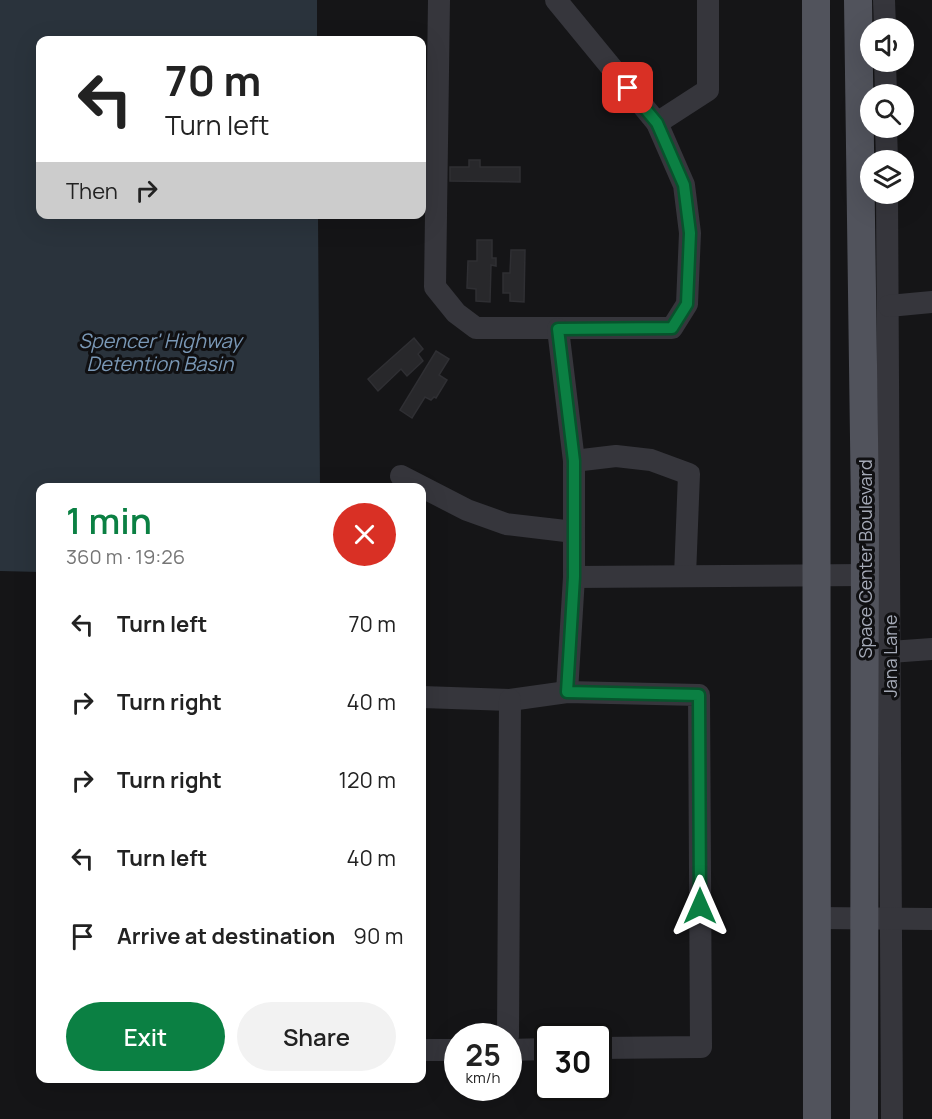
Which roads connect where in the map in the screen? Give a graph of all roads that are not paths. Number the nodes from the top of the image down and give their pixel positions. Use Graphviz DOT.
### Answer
graph roads {
  1 [pos="440,0"];
  2 [pos="556,0"];
  3 [pos="708,0"];
  4 [pos="816,0"];
  5 [pos="858,0"];
  6 [pos="884,0"];
  7 [pos="885,18"];
  8 [pos="657,123"];
  9 [pos="887,204"];
  10 [pos="932,302"];
  11 [pos="889,306"];
  12 [pos="558,329"];
  13 [pos="574,461"];
  14 [pos="401,476"];
  15 [pos="415,483"];
  16 [pos="426,489"];
  17 [pos="574,532"];
  18 [pos="815,574"];
  19 [pos="865,575"];
  20 [pos="685,576"];
  21 [pos="574,577"];
  22 [pos="932,649"];
  23 [pos="890,652"];
  24 [pos="567,692"];
  25 [pos="426,697"];
  26 [pos="510,700"];
  27 [pos="818,918"];
  28 [pos="878,919"];
  29 [pos="932,919"];
  30 [pos="508,1023"];
  31 [pos="612,1048"];
  32 [pos="426,1050"];
  33 [pos="444,1050"];
  34 [pos="817,1119"];
  35 [pos="864,1119"];
  36 [pos="892,1119"];
  1 -- 12 [label="street"];
  2 -- 8 [label="street"];
  3 -- 8 [label="street"];
  4 -- 18 [label="main road"];
  5 -- 19 [label="main road, Space Center Boulevard"];
  6 -- 7 [label="street"];
  8 -- 12 [label="street"];
  9 -- 11 [label="street, Jana Lane"];
  10 -- 11 [label="street"];
  11 -- 23 [label="street, Jana Lane"];
  12 -- 13 [label="street"];
  13 -- 17 [label="street"];
  13 -- 20 [label="street"];
  14 -- 15 [label="street"];
  16 -- 17 [label="street"];
  17 -- 21 [label="street"];
  18 -- 19 [label="street"];
  18 -- 20 [label="street"];
  18 -- 27 [label="main road"];
  19 -- 28 [label="main road, Space Center Boulevard"];
  20 -- 21 [label="street"];
  21 -- 24 [label="street"];
  22 -- 23 [label="street"];
  23 -- 28 [label="street, Jana Lane"];
  24 -- 26 [label="street"];
  24 -- 31 [label="street"];
  25 -- 26 [label="street"];
  26 -- 30 [label="street"];
  27 -- 28 [label="street"];
  27 -- 34 [label="main road"];
  28 -- 29 [label="street"];
  28 -- 35 [label="main road, Space Center Boulevard"];
  28 -- 36 [label="street, Jana Lane"];
  32 -- 33 [label="street"];
}
